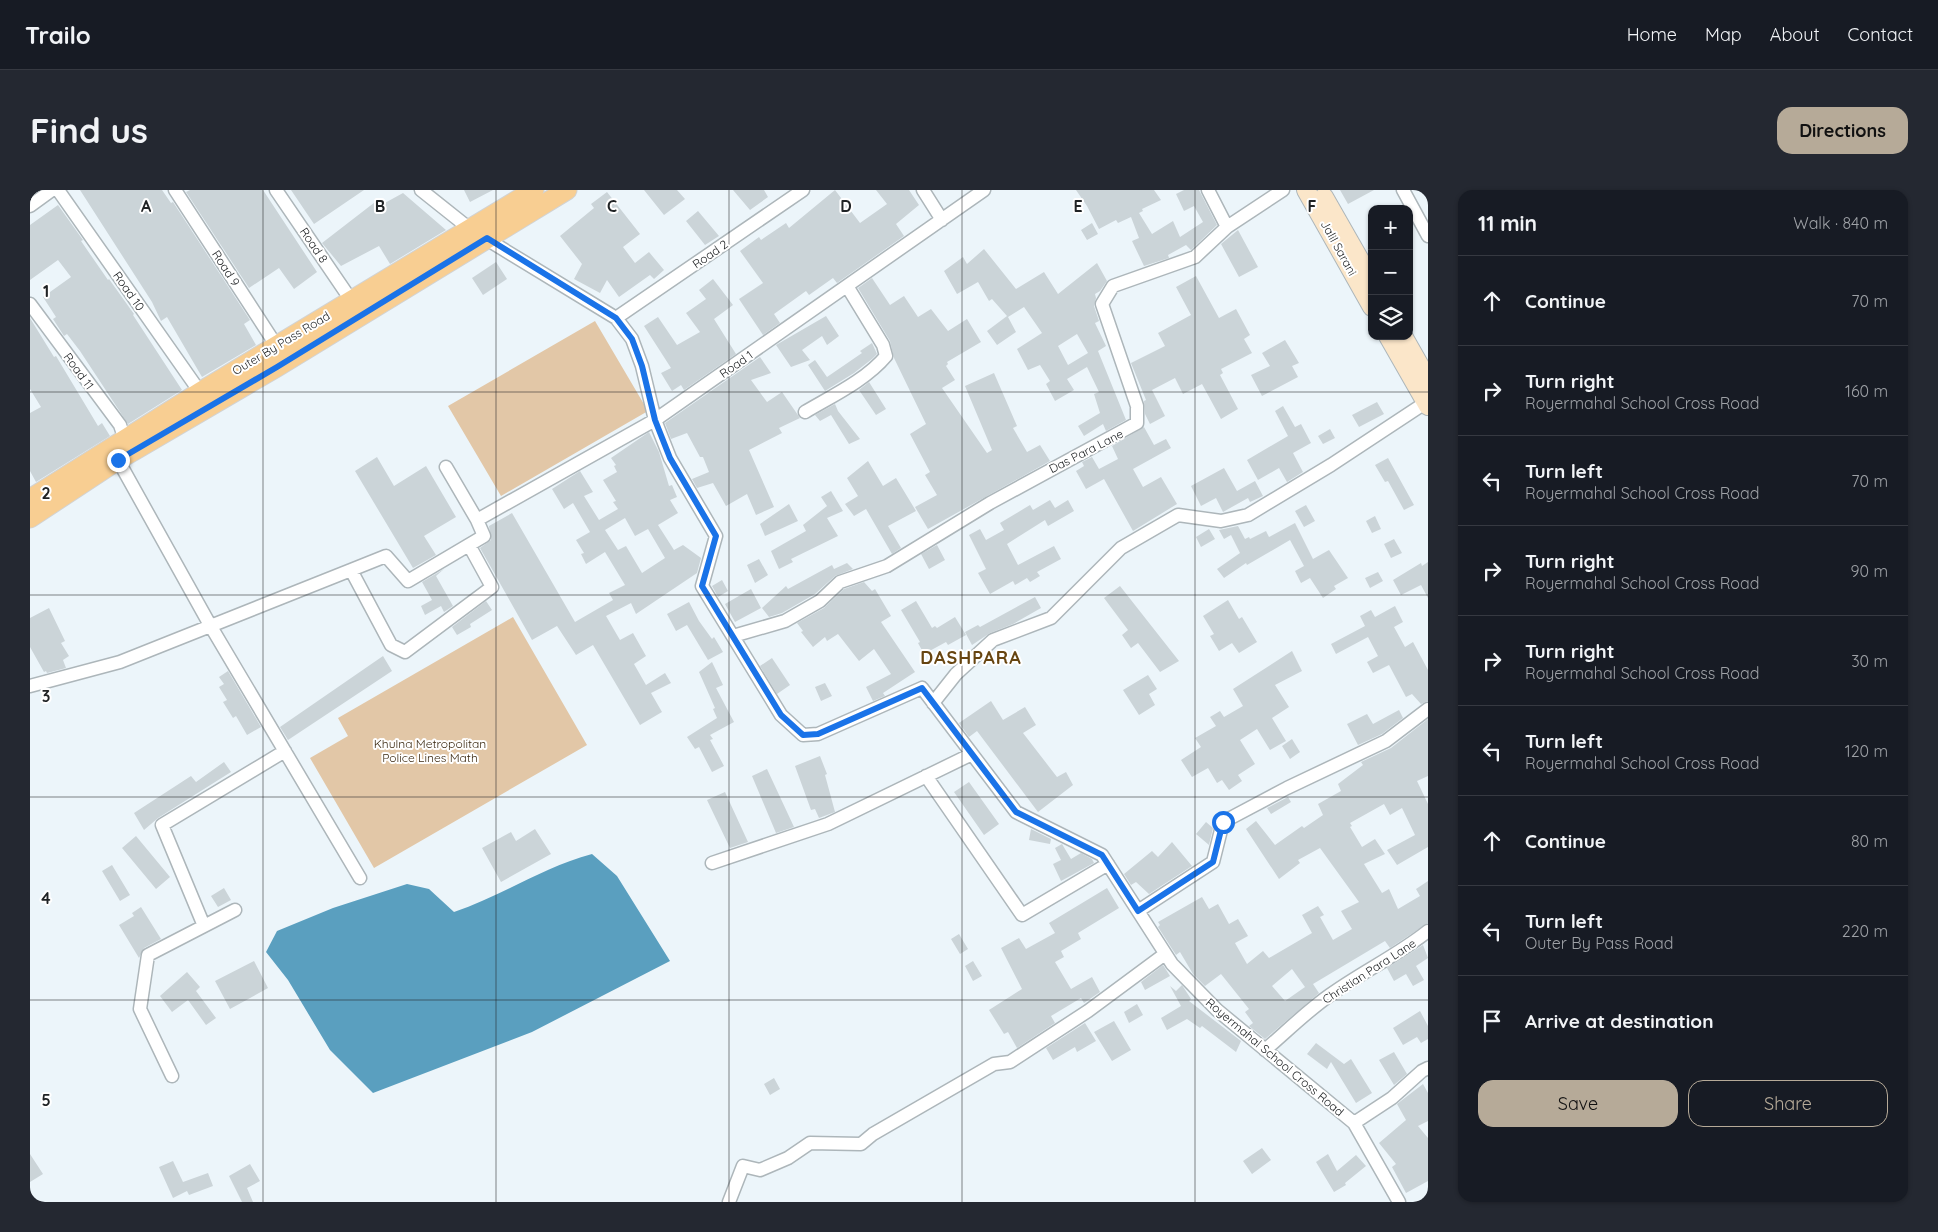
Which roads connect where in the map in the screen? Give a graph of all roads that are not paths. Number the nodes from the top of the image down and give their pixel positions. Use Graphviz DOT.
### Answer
graph roads {
  1 [pos="52,190"];
  2 [pos="58,190"];
  3 [pos="175,190"];
  4 [pos="276,190"];
  5 [pos="421,190"];
  6 [pos="534,190"];
  7 [pos="567,190"];
  8 [pos="803,190"];
  9 [pos="923,190"];
  10 [pos="984,190"];
  11 [pos="1208,190"];
  12 [pos="1284,190"];
  13 [pos="1306,190"];
  14 [pos="1320,190"];
  15 [pos="1403,190"];
  16 [pos="30,206"];
  17 [pos="942,220"];
  18 [pos="1227,226"];
  19 [pos="478,234"];
  20 [pos="1428,236"];
  21 [pos="1368,274"];
  22 [pos="847,286"];
  23 [pos="351,300"];
  24 [pos="1368,300"];
  25 [pos="30,304"];
  26 [pos="616,318"];
  27 [pos="1390,340"];
  28 [pos="1405,340"];
  29 [pos="276,345"];
  30 [pos="1428,380"];
  31 [pos="200,392"];
  32 [pos="1427,403"];
  33 [pos="805,412"];
  34 [pos="655,420"];
  35 [pos="125,440"];
  36 [pos="118,460"];
  37 [pos="446,467"];
  38 [pos="32,495"];
  39 [pos="30,518"];
  40 [pos="477,520"];
  41 [pos="469,545"];
  42 [pos="351,570"];
  43 [pos="210,625"];
  44 [pos="732,636"];
  45 [pos="30,686"];
  46 [pos="933,703"];
  47 [pos="1428,709"];
  48 [pos="285,751"];
  49 [pos="972,754"];
  50 [pos="926,776"];
  51 [pos="712,863"];
  52 [pos="1108,864"];
  53 [pos="360,878"];
  54 [pos="235,910"];
  55 [pos="1138,911"];
  56 [pos="204,926"];
  57 [pos="1428,931"];
  58 [pos="1166,954"];
  59 [pos="1265,1050"];
  60 [pos="1428,1068"];
  61 [pos="172,1076"];
  62 [pos="1354,1123"];
  63 [pos="729,1202"];
  64 [pos="1399,1202"];
  1 -- 16 [label="street"];
  2 -- 31 [label="street, Road 10"];
  3 -- 29 [label="street, Road 9"];
  4 -- 23 [label="street, Road 8"];
  5 -- 19 [label="street"];
  6 -- 19 [label="main road, Outer By Pass Road"];
  7 -- 19 [label="main road, Outer By Pass Road"];
  8 -- 26 [label="street, Road 2"];
  9 -- 17 [label="street"];
  10 -- 17 [label="street, Road 1"];
  11 -- 18 [label="street"];
  12 -- 18 [label="street, Das Para Lane"];
  13 -- 24 [label="main road, Jalil Sarani"];
  14 -- 21 [label="main road, Jalil Sarani"];
  15 -- 20 [label="street"];
  17 -- 22 [label="street, Road 1"];
  18 -- 44 [label="street, Das Para Lane"];
  19 -- 23 [label="main road, Outer By Pass Road"];
  19 -- 26 [label="street"];
  19 -- 36 [label="main road, Outer By Pass Road"];
  22 -- 33 [label="street"];
  22 -- 34 [label="street, Road 1"];
  23 -- 29 [label="main road, Outer By Pass Road"];
  25 -- 35 [label="street, Road 11"];
  26 -- 34 [label="street, Royermahal School Cross Road"];
  27 -- 32 [label="main road"];
  28 -- 30 [label="main road"];
  29 -- 31 [label="main road, Outer By Pass Road"];
  31 -- 35 [label="main road, Outer By Pass Road"];
  32 -- 46 [label="street"];
  34 -- 40 [label="street, Road 1"];
  34 -- 44 [label="street, Royermahal School Cross Road"];
  35 -- 38 [label="main road, Outer By Pass Road"];
  36 -- 39 [label="main road, Outer By Pass Road"];
  36 -- 43 [label="street"];
  37 -- 40 [label="street"];
  40 -- 41 [label="street"];
  41 -- 42 [label="street"];
  41 -- 42 [label="street"];
  42 -- 43 [label="street"];
  43 -- 45 [label="street"];
  43 -- 48 [label="street"];
  44 -- 46 [label="street, Royermahal School Cross Road"];
  46 -- 49 [label="street, Royermahal School Cross Road"];
  47 -- 55 [label="street"];
  48 -- 53 [label="street"];
  48 -- 56 [label="street"];
  49 -- 50 [label="street"];
  49 -- 52 [label="street, Royermahal School Cross Road"];
  50 -- 51 [label="street"];
  50 -- 52 [label="street"];
  52 -- 55 [label="street, Royermahal School Cross Road"];
  54 -- 56 [label="street"];
  55 -- 58 [label="street, Royermahal School Cross Road"];
  56 -- 61 [label="street"];
  57 -- 59 [label="street, Christian Para Lane"];
  58 -- 59 [label="street, Royermahal School Cross Road"];
  58 -- 63 [label="street"];
  59 -- 62 [label="street, Royermahal School Cross Road"];
  60 -- 62 [label="street"];
  62 -- 64 [label="street, Royermahal School Cross Road"];
}
